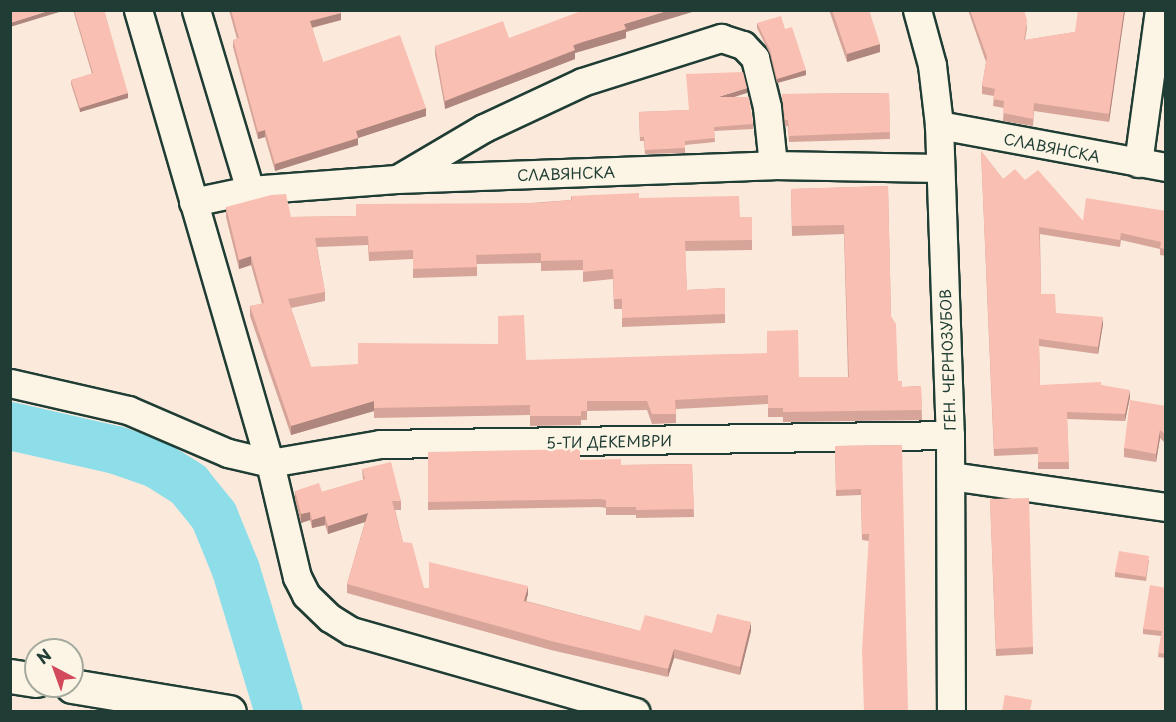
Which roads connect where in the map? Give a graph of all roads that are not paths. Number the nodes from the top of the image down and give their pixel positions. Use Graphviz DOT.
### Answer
graph roads {
  1 [pos="138,10"];
  2 [pos="196,10"];
  3 [pos="917,10"];
  4 [pos="1159,10"];
  5 [pos="939,125"];
  6 [pos="1138,163"];
  7 [pos="773,165"];
  8 [pos="1166,167"];
  9 [pos="939,168"];
  10 [pos="397,179"];
  11 [pos="250,190"];
  12 [pos="194,202"];
  13 [pos="10,383"];
  14 [pos="950,435"];
  15 [pos="270,463"];
  16 [pos="951,476"];
  17 [pos="1166,507"];
  18 [pos="84,688"];
  19 [pos="229,711"];
  20 [pos="636,711"];
  21 [pos="951,711"];
  1 -- 12 [label="street"];
  2 -- 11 [label="street"];
  3 -- 5 [label="street, ГЕН. ЧЕРНОЗУБОВ"];
  4 -- 6 [label="street"];
  5 -- 6 [label="street, СЛАВЯНСКА"];
  5 -- 9 [label="street, ГЕН. ЧЕРНОЗУБОВ"];
  6 -- 8 [label="street, СЛАВЯНСКА"];
  7 -- 9 [label="street, СЛАВЯНСКА"];
  7 -- 10 [label="street, СЛАВЯНСКА"];
  7 -- 10 [label="street"];
  9 -- 14 [label="street, ГЕН. ЧЕРНОЗУБОВ"];
  10 -- 11 [label="street, СЛАВЯНСКА"];
  11 -- 12 [label="street, СЛАВЯНСКА"];
  12 -- 15 [label="street"];
  13 -- 15 [label="street"];
  14 -- 15 [label="street, 5-ТИ ДЕКЕМВРИ"];
  14 -- 16 [label="street, ГЕН. ЧЕРНОЗУБОВ"];
  15 -- 20 [label="street"];
  16 -- 17 [label="street"];
  16 -- 21 [label="street, ГЕН. ЧЕРНОЗУБОВ"];
  18 -- 19 [label="main road"];
}
